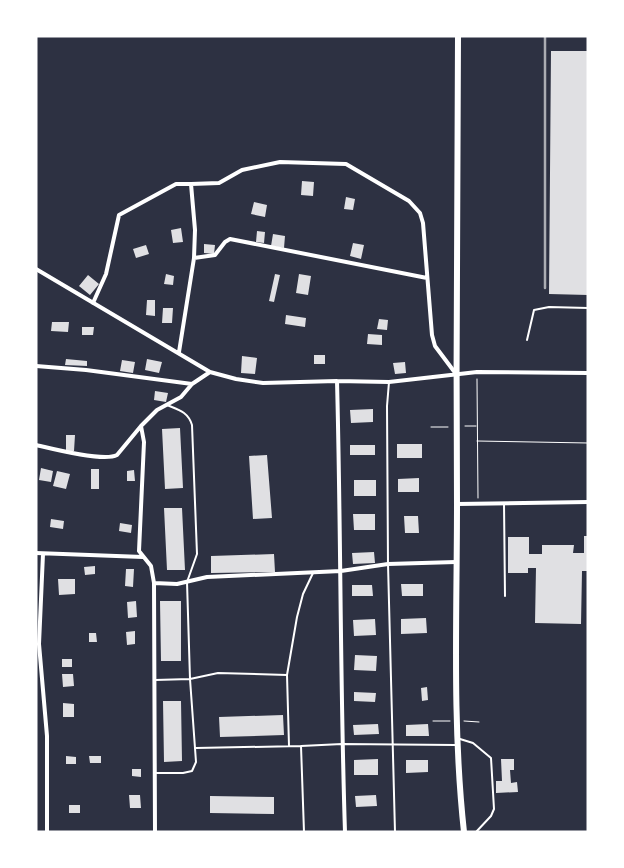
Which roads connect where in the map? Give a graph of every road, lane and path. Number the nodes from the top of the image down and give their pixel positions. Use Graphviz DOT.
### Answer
graph roads {
  1 [pos="458,36"];
  2 [pos="192,184"];
  3 [pos="194,258"];
  4 [pos="36,269"];
  5 [pos="427,278"];
  6 [pos="93,303"];
  7 [pos="588,308"];
  8 [pos="527,340"];
  9 [pos="179,352"];
  10 [pos="36,366"];
  11 [pos="210,372"];
  12 [pos="476,372"];
  13 [pos="588,373"];
  14 [pos="456,374"];
  15 [pos="338,381"];
  16 [pos="390,382"];
  17 [pos="192,384"];
  18 [pos="167,405"];
  19 [pos="140,426"];
  20 [pos="476,441"];
  21 [pos="588,443"];
  22 [pos="36,445"];
  23 [pos="588,502"];
  24 [pos="478,503"];
  25 [pos="504,503"];
  26 [pos="457,504"];
  27 [pos="36,554"];
  28 [pos="43,554"];
  29 [pos="144,557"];
  30 [pos="456,562"];
  31 [pos="388,564"];
  32 [pos="341,570"];
  33 [pos="314,572"];
  34 [pos="187,582"];
  35 [pos="154,583"];
  36 [pos="505,596"];
  37 [pos="38,644"];
  38 [pos="288,675"];
  39 [pos="190,679"];
  40 [pos="154,680"];
  41 [pos="458,741"];
  42 [pos="342,744"];
  43 [pos="392,744"];
  44 [pos="289,746"];
  45 [pos="301,746"];
  46 [pos="196,748"];
  47 [pos="156,773"];
  48 [pos="47,832"];
  49 [pos="155,832"];
  50 [pos="304,832"];
  51 [pos="345,832"];
  52 [pos="395,832"];
  53 [pos="464,832"];
  54 [pos="476,832"];
  1 -- 14 [label="highway"];
  2 -- 3 [label="street"];
  2 -- 5 [label="street"];
  2 -- 6 [label="street"];
  3 -- 5 [label="street"];
  3 -- 9 [label="street"];
  4 -- 6 [label="street"];
  5 -- 14 [label="street"];
  6 -- 9 [label="street"];
  7 -- 8 [label="lane"];
  9 -- 11 [label="street"];
  10 -- 17 [label="street"];
  11 -- 15 [label="street"];
  11 -- 17 [label="street"];
  12 -- 13 [label="street"];
  12 -- 14 [label="street"];
  12 -- 20 [label="path"];
  14 -- 16 [label="street"];
  14 -- 26 [label="highway"];
  15 -- 16 [label="street"];
  15 -- 32 [label="street"];
  16 -- 31 [label="lane"];
  17 -- 18 [label="street"];
  18 -- 19 [label="street"];
  18 -- 34 [label="lane"];
  19 -- 22 [label="street"];
  19 -- 29 [label="street"];
  20 -- 21 [label="path"];
  20 -- 24 [label="path"];
  23 -- 25 [label="street"];
  24 -- 25 [label="street"];
  24 -- 26 [label="street"];
  25 -- 36 [label="lane"];
  26 -- 30 [label="highway"];
  27 -- 28 [label="street"];
  28 -- 29 [label="street"];
  28 -- 37 [label="street"];
  29 -- 35 [label="street"];
  30 -- 31 [label="street"];
  30 -- 41 [label="highway"];
  31 -- 32 [label="street"];
  31 -- 43 [label="lane"];
  32 -- 33 [label="street"];
  32 -- 42 [label="street"];
  33 -- 34 [label="street"];
  33 -- 38 [label="lane"];
  34 -- 35 [label="street"];
  34 -- 39 [label="lane"];
  35 -- 40 [label="street"];
  37 -- 48 [label="street"];
  38 -- 39 [label="lane"];
  38 -- 44 [label="lane"];
  39 -- 40 [label="lane"];
  39 -- 46 [label="lane"];
  40 -- 47 [label="street"];
  41 -- 43 [label="lane"];
  41 -- 53 [label="highway"];
  41 -- 54 [label="lane"];
  42 -- 43 [label="lane"];
  42 -- 45 [label="lane"];
  42 -- 51 [label="street"];
  43 -- 52 [label="lane"];
  44 -- 45 [label="lane"];
  44 -- 46 [label="lane"];
  45 -- 50 [label="lane"];
  46 -- 47 [label="lane"];
  47 -- 49 [label="street"];
}
